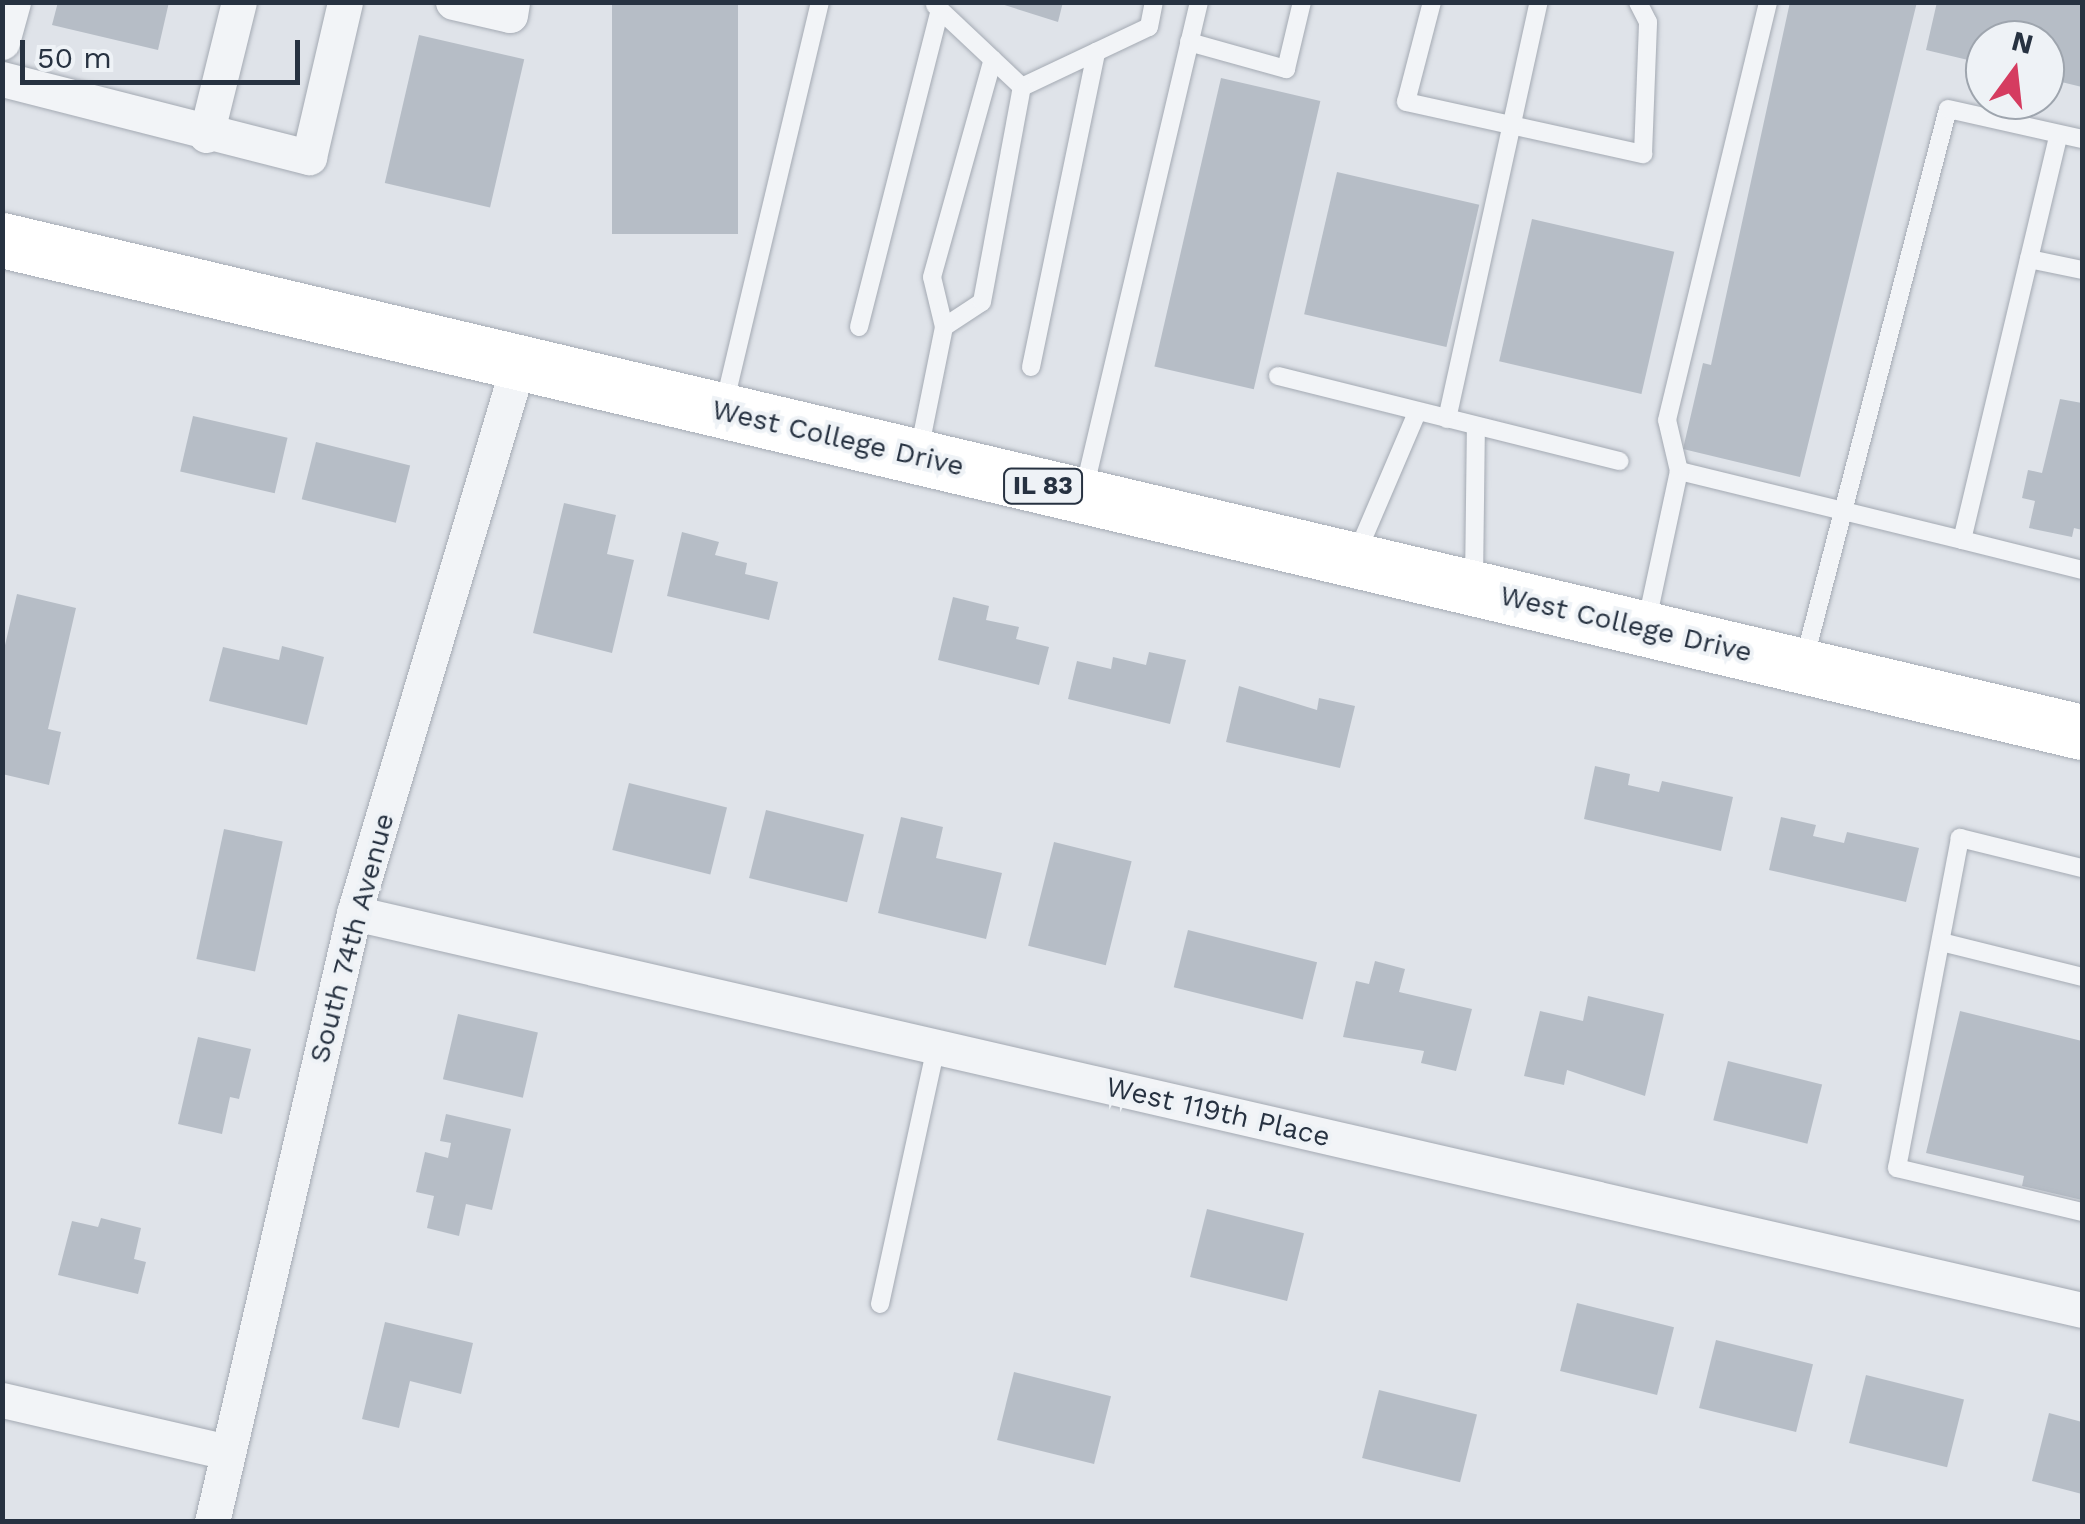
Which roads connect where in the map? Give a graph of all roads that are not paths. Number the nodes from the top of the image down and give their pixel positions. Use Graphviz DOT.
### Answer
graph roads {
  1 [pos="13,2"];
  2 [pos="240,2"];
  3 [pos="346,2"];
  4 [pos="453,2"];
  5 [pos="512,2"];
  6 [pos="820,2"];
  7 [pos="1154,2"];
  8 [pos="1199,2"];
  9 [pos="1302,2"];
  10 [pos="1432,2"];
  11 [pos="1539,2"];
  12 [pos="1638,2"];
  13 [pos="1768,2"];
  14 [pos="936,6"];
  15 [pos="2,42"];
  16 [pos="1190,42"];
  17 [pos="1096,52"];
  18 [pos="994,60"];
  19 [pos="2,79"];
  20 [pos="1022,86"];
  21 [pos="1512,127"];
  22 [pos="2059,134"];
  23 [pos="206,135"];
  24 [pos="2082,138"];
  25 [pos="2,240"];
  26 [pos="2029,259"];
  27 [pos="2082,270"];
  28 [pos="859,327"];
  29 [pos="944,328"];
  30 [pos="519,362"];
  31 [pos="1030,367"];
  32 [pos="1278,376"];
  33 [pos="722,410"];
  34 [pos="1417,413"];
  35 [pos="1447,420"];
  36 [pos="1476,426"];
  37 [pos="918,457"];
  38 [pos="1620,460"];
  39 [pos="1679,471"];
  40 [pos="1082,496"];
  41 [pos="1843,511"];
  42 [pos="1962,540"];
  43 [pos="1354,560"];
  44 [pos="2082,570"];
  45 [pos="1474,588"];
  46 [pos="1645,628"];
  47 [pos="1802,666"];
  48 [pos="2082,732"];
  49 [pos="2082,868"];
  50 [pos="354,913"];
  51 [pos="1941,942"];
  52 [pos="2082,977"];
  53 [pos="936,1047"];
  54 [pos="2082,1212"];
  55 [pos="880,1304"];
  56 [pos="2082,1310"];
  57 [pos="2,1400"];
  58 [pos="227,1452"];
  59 [pos="212,1522"];
  1 -- 15 [label="street"];
  2 -- 23 [label="street"];
  3 -- 23 [label="street"];
  4 -- 5 [label="street"];
  6 -- 33 [label="lane"];
  7 -- 17 [label="lane"];
  8 -- 16 [label="lane"];
  9 -- 16 [label="lane"];
  10 -- 21 [label="lane"];
  11 -- 21 [label="lane"];
  12 -- 21 [label="lane"];
  13 -- 39 [label="lane"];
  14 -- 18 [label="lane"];
  14 -- 28 [label="lane"];
  16 -- 40 [label="lane"];
  17 -- 20 [label="lane"];
  17 -- 31 [label="lane"];
  18 -- 20 [label="lane"];
  18 -- 29 [label="lane"];
  19 -- 23 [label="street"];
  20 -- 29 [label="lane"];
  21 -- 35 [label="lane"];
  22 -- 24 [label="lane"];
  22 -- 26 [label="lane"];
  22 -- 41 [label="lane"];
  25 -- 30 [label="main road, West College Drive / IL 83"];
  26 -- 27 [label="lane"];
  26 -- 42 [label="lane"];
  29 -- 37 [label="lane"];
  30 -- 33 [label="main road, West College Drive / IL 83"];
  30 -- 50 [label="street, South 74th Avenue"];
  32 -- 34 [label="lane"];
  33 -- 37 [label="main road, West College Drive / IL 83"];
  34 -- 35 [label="lane"];
  34 -- 43 [label="lane"];
  35 -- 36 [label="lane"];
  36 -- 38 [label="lane"];
  36 -- 45 [label="lane"];
  37 -- 40 [label="main road, West College Drive / IL 83"];
  39 -- 41 [label="lane"];
  39 -- 46 [label="lane"];
  40 -- 43 [label="main road, West College Drive / IL 83"];
  41 -- 42 [label="lane"];
  41 -- 47 [label="lane"];
  42 -- 44 [label="lane"];
  43 -- 45 [label="main road, West College Drive / IL 83"];
  45 -- 46 [label="main road, West College Drive / IL 83"];
  46 -- 47 [label="main road, West College Drive / IL 83"];
  47 -- 48 [label="main road, West College Drive / IL 83"];
  49 -- 51 [label="lane"];
  50 -- 53 [label="street, West 119th Place"];
  50 -- 58 [label="street, South 74th Avenue"];
  51 -- 52 [label="lane"];
  51 -- 54 [label="lane"];
  53 -- 55 [label="lane"];
  53 -- 56 [label="street, West 119th Place"];
  57 -- 58 [label="street"];
  58 -- 59 [label="street, South 74th Avenue"];
}
